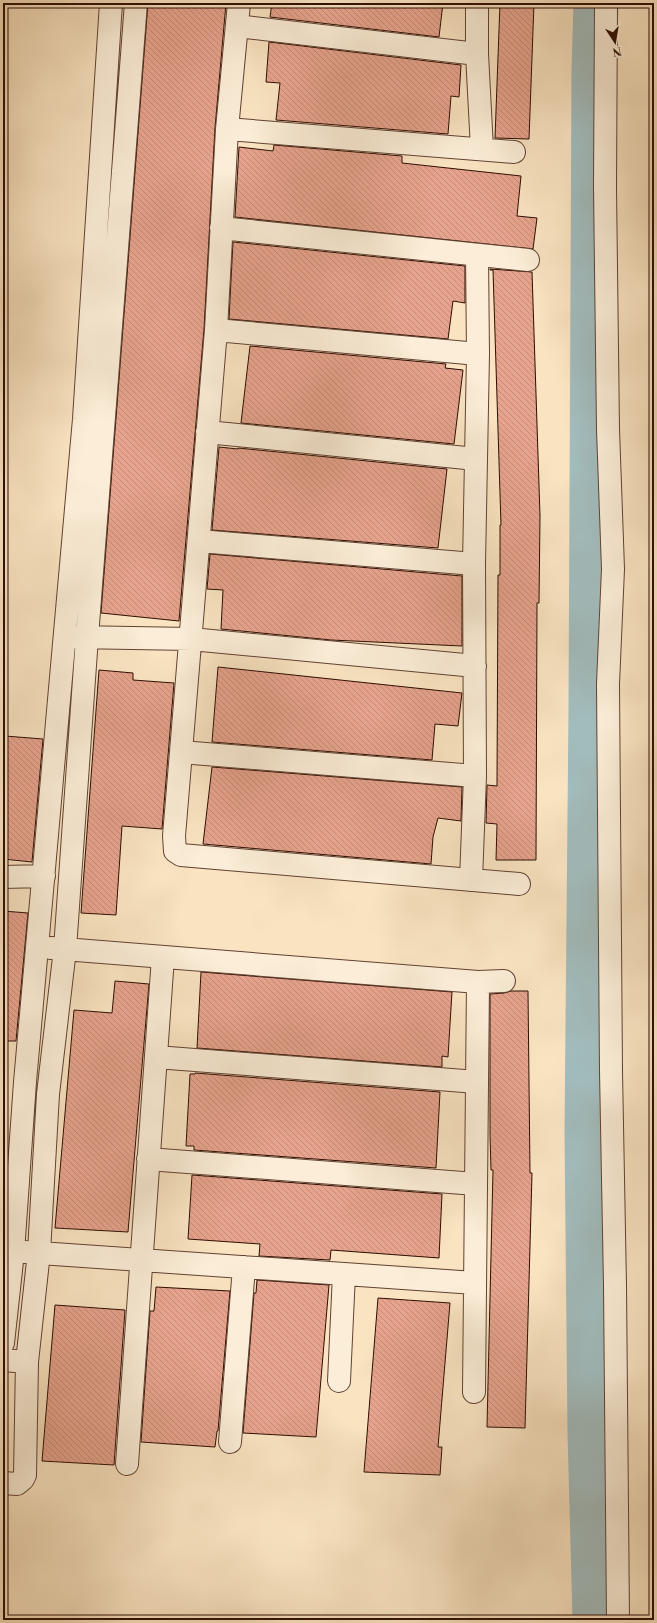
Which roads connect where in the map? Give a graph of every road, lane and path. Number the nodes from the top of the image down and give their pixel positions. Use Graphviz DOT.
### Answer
graph roads {
  1 [pos="112,3"];
  2 [pos="136,3"];
  3 [pos="239,3"];
  4 [pos="476,3"];
  5 [pos="606,3"];
  6 [pos="237,26"];
  7 [pos="477,54"];
  8 [pos="227,129"];
  9 [pos="482,149"];
  10 [pos="514,152"];
  11 [pos="99,193"];
  12 [pos="122,195"];
  13 [pos="221,228"];
  14 [pos="477,255"];
  15 [pos="528,260"];
  16 [pos="216,330"];
  17 [pos="478,354"];
  18 [pos="207,432"];
  19 [pos="476,459"];
  20 [pos="198,541"];
  21 [pos="474,564"];
  22 [pos="66,637"];
  23 [pos="87,637"];
  24 [pos="191,639"];
  25 [pos="475,666"];
  26 [pos="181,752"];
  27 [pos="475,776"];
  28 [pos="44,876"];
  29 [pos="3,877"];
  30 [pos="471,880"];
  31 [pos="519,884"];
  32 [pos="38,948"];
  33 [pos="64,949"];
  34 [pos="162,957"];
  35 [pos="504,981"];
  36 [pos="478,982"];
  37 [pos="156,1057"];
  38 [pos="477,1082"];
  39 [pos="148,1159"];
  40 [pos="476,1184"];
  41 [pos="8,1252"];
  42 [pos="39,1252"];
  43 [pos="141,1259"];
  44 [pos="244,1267"];
  45 [pos="344,1274"];
  46 [pos="475,1283"];
  47 [pos="3,1343"];
  48 [pos="3,1360"];
  49 [pos="27,1362"];
  50 [pos="339,1381"];
  51 [pos="474,1392"];
  52 [pos="230,1442"];
  53 [pos="127,1464"];
  54 [pos="3,1483"];
  55 [pos="618,1620"];
  1 -- 11 [label="street"];
  2 -- 12 [label="street"];
  3 -- 6 [label="street"];
  4 -- 7 [label="street"];
  5 -- 55 [label="street"];
  6 -- 7 [label="street"];
  6 -- 8 [label="street"];
  7 -- 9 [label="street"];
  8 -- 9 [label="street"];
  8 -- 13 [label="street"];
  9 -- 10 [label="street"];
  11 -- 12 [label="street"];
  11 -- 22 [label="street"];
  12 -- 23 [label="street"];
  13 -- 14 [label="street"];
  13 -- 16 [label="street"];
  14 -- 15 [label="street"];
  14 -- 17 [label="street"];
  16 -- 17 [label="street"];
  16 -- 18 [label="street"];
  17 -- 19 [label="street"];
  18 -- 19 [label="street"];
  18 -- 20 [label="street"];
  19 -- 21 [label="street"];
  20 -- 21 [label="street"];
  20 -- 24 [label="street"];
  21 -- 25 [label="street"];
  22 -- 23 [label="street"];
  22 -- 28 [label="street"];
  23 -- 24 [label="street"];
  23 -- 33 [label="street"];
  24 -- 25 [label="street"];
  24 -- 26 [label="street"];
  25 -- 27 [label="street"];
  26 -- 27 [label="street"];
  26 -- 30 [label="street"];
  27 -- 30 [label="street"];
  28 -- 29 [label="street"];
  28 -- 32 [label="street"];
  30 -- 31 [label="street"];
  32 -- 33 [label="street"];
  32 -- 41 [label="street"];
  33 -- 34 [label="street"];
  33 -- 42 [label="street"];
  34 -- 36 [label="street"];
  34 -- 37 [label="street"];
  35 -- 36 [label="street"];
  36 -- 38 [label="street"];
  37 -- 38 [label="street"];
  37 -- 39 [label="street"];
  38 -- 40 [label="street"];
  39 -- 40 [label="street"];
  39 -- 43 [label="street"];
  40 -- 46 [label="street"];
  41 -- 42 [label="street"];
  41 -- 47 [label="street"];
  42 -- 43 [label="street"];
  42 -- 49 [label="street"];
  43 -- 44 [label="street"];
  43 -- 53 [label="street"];
  44 -- 45 [label="street"];
  44 -- 52 [label="street"];
  45 -- 46 [label="street"];
  45 -- 50 [label="street"];
  46 -- 51 [label="street"];
  48 -- 49 [label="street"];
  49 -- 54 [label="street"];
}
